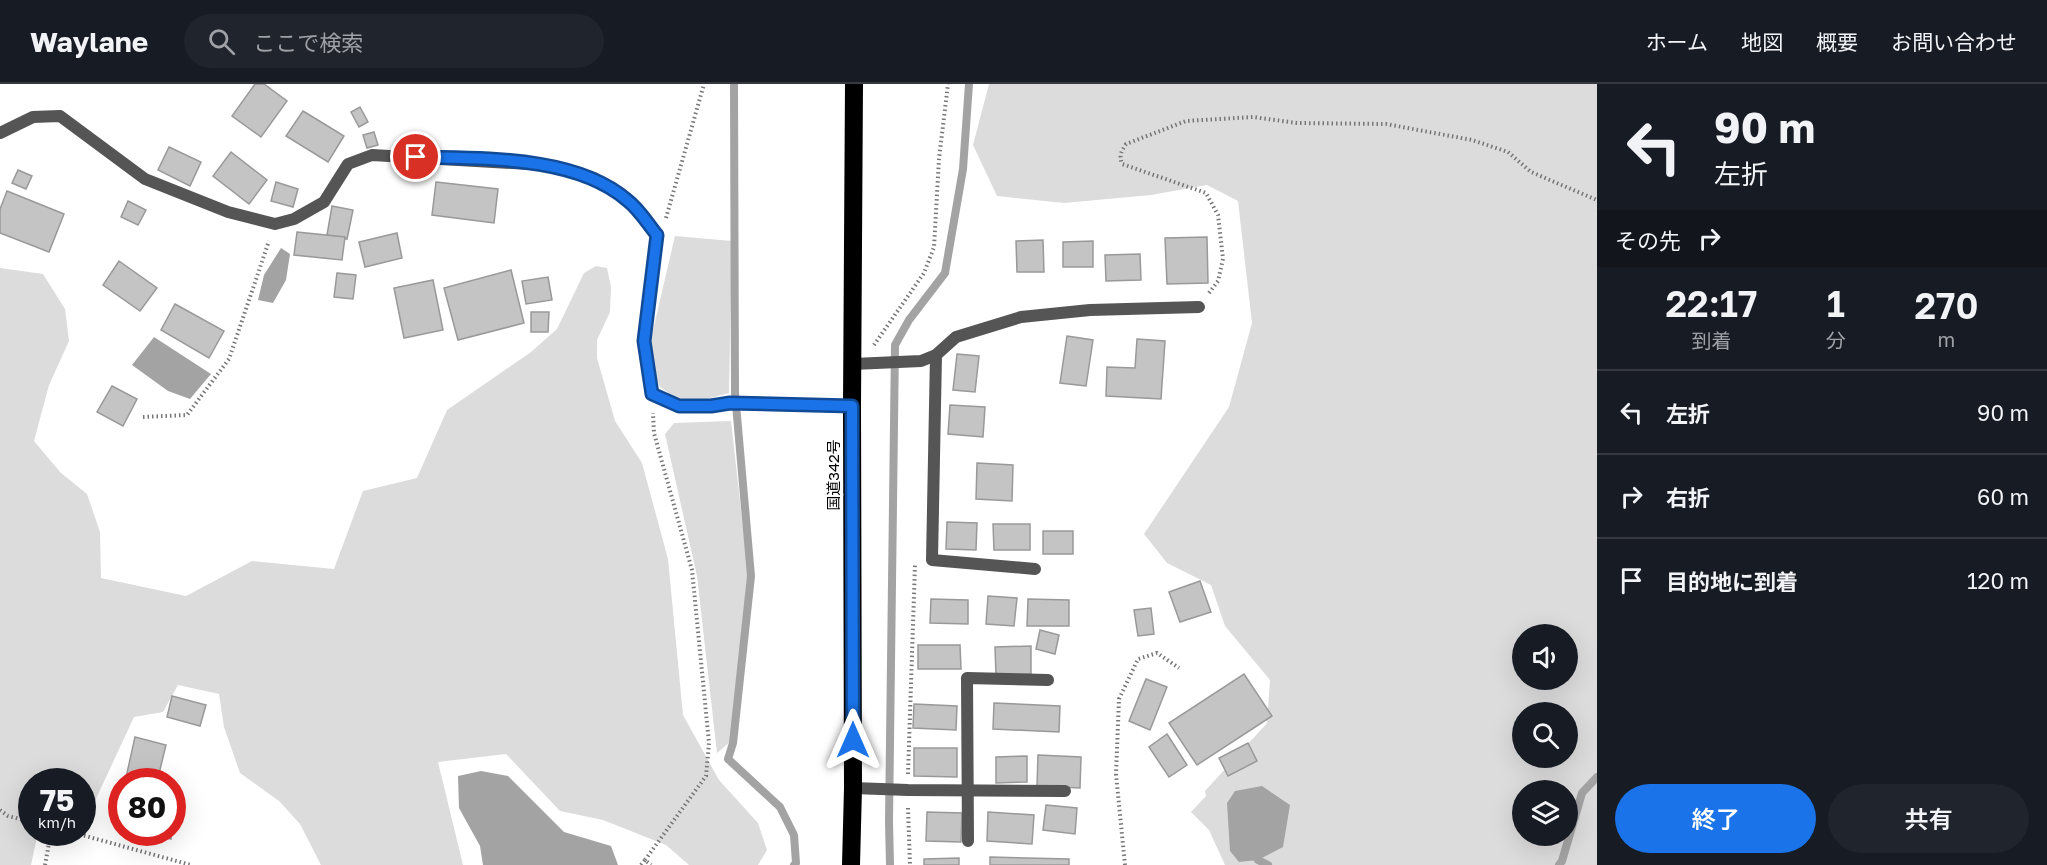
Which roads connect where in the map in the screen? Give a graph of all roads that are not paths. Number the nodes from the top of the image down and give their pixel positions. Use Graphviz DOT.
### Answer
graph roads {
  1 [pos="854,84"];
  2 [pos="0,133"];
  3 [pos="1199,307"];
  4 [pos="936,355"];
  5 [pos="857,363"];
  6 [pos="852,406"];
  7 [pos="1035,569"];
  8 [pos="1048,680"];
  9 [pos="853,788"];
  10 [pos="968,789"];
  11 [pos="1065,790"];
  12 [pos="968,841"];
  13 [pos="851,865"];
  1 -- 5 [label="highway, 国道342号"];
  2 -- 6 [label="street"];
  3 -- 4 [label="street"];
  4 -- 5 [label="street"];
  4 -- 7 [label="street"];
  5 -- 6 [label="highway, 国道342号"];
  6 -- 9 [label="highway, 国道342号"];
  8 -- 10 [label="street"];
  9 -- 10 [label="street"];
  9 -- 13 [label="highway, 国道342号"];
  10 -- 11 [label="street"];
  10 -- 12 [label="street"];
}
